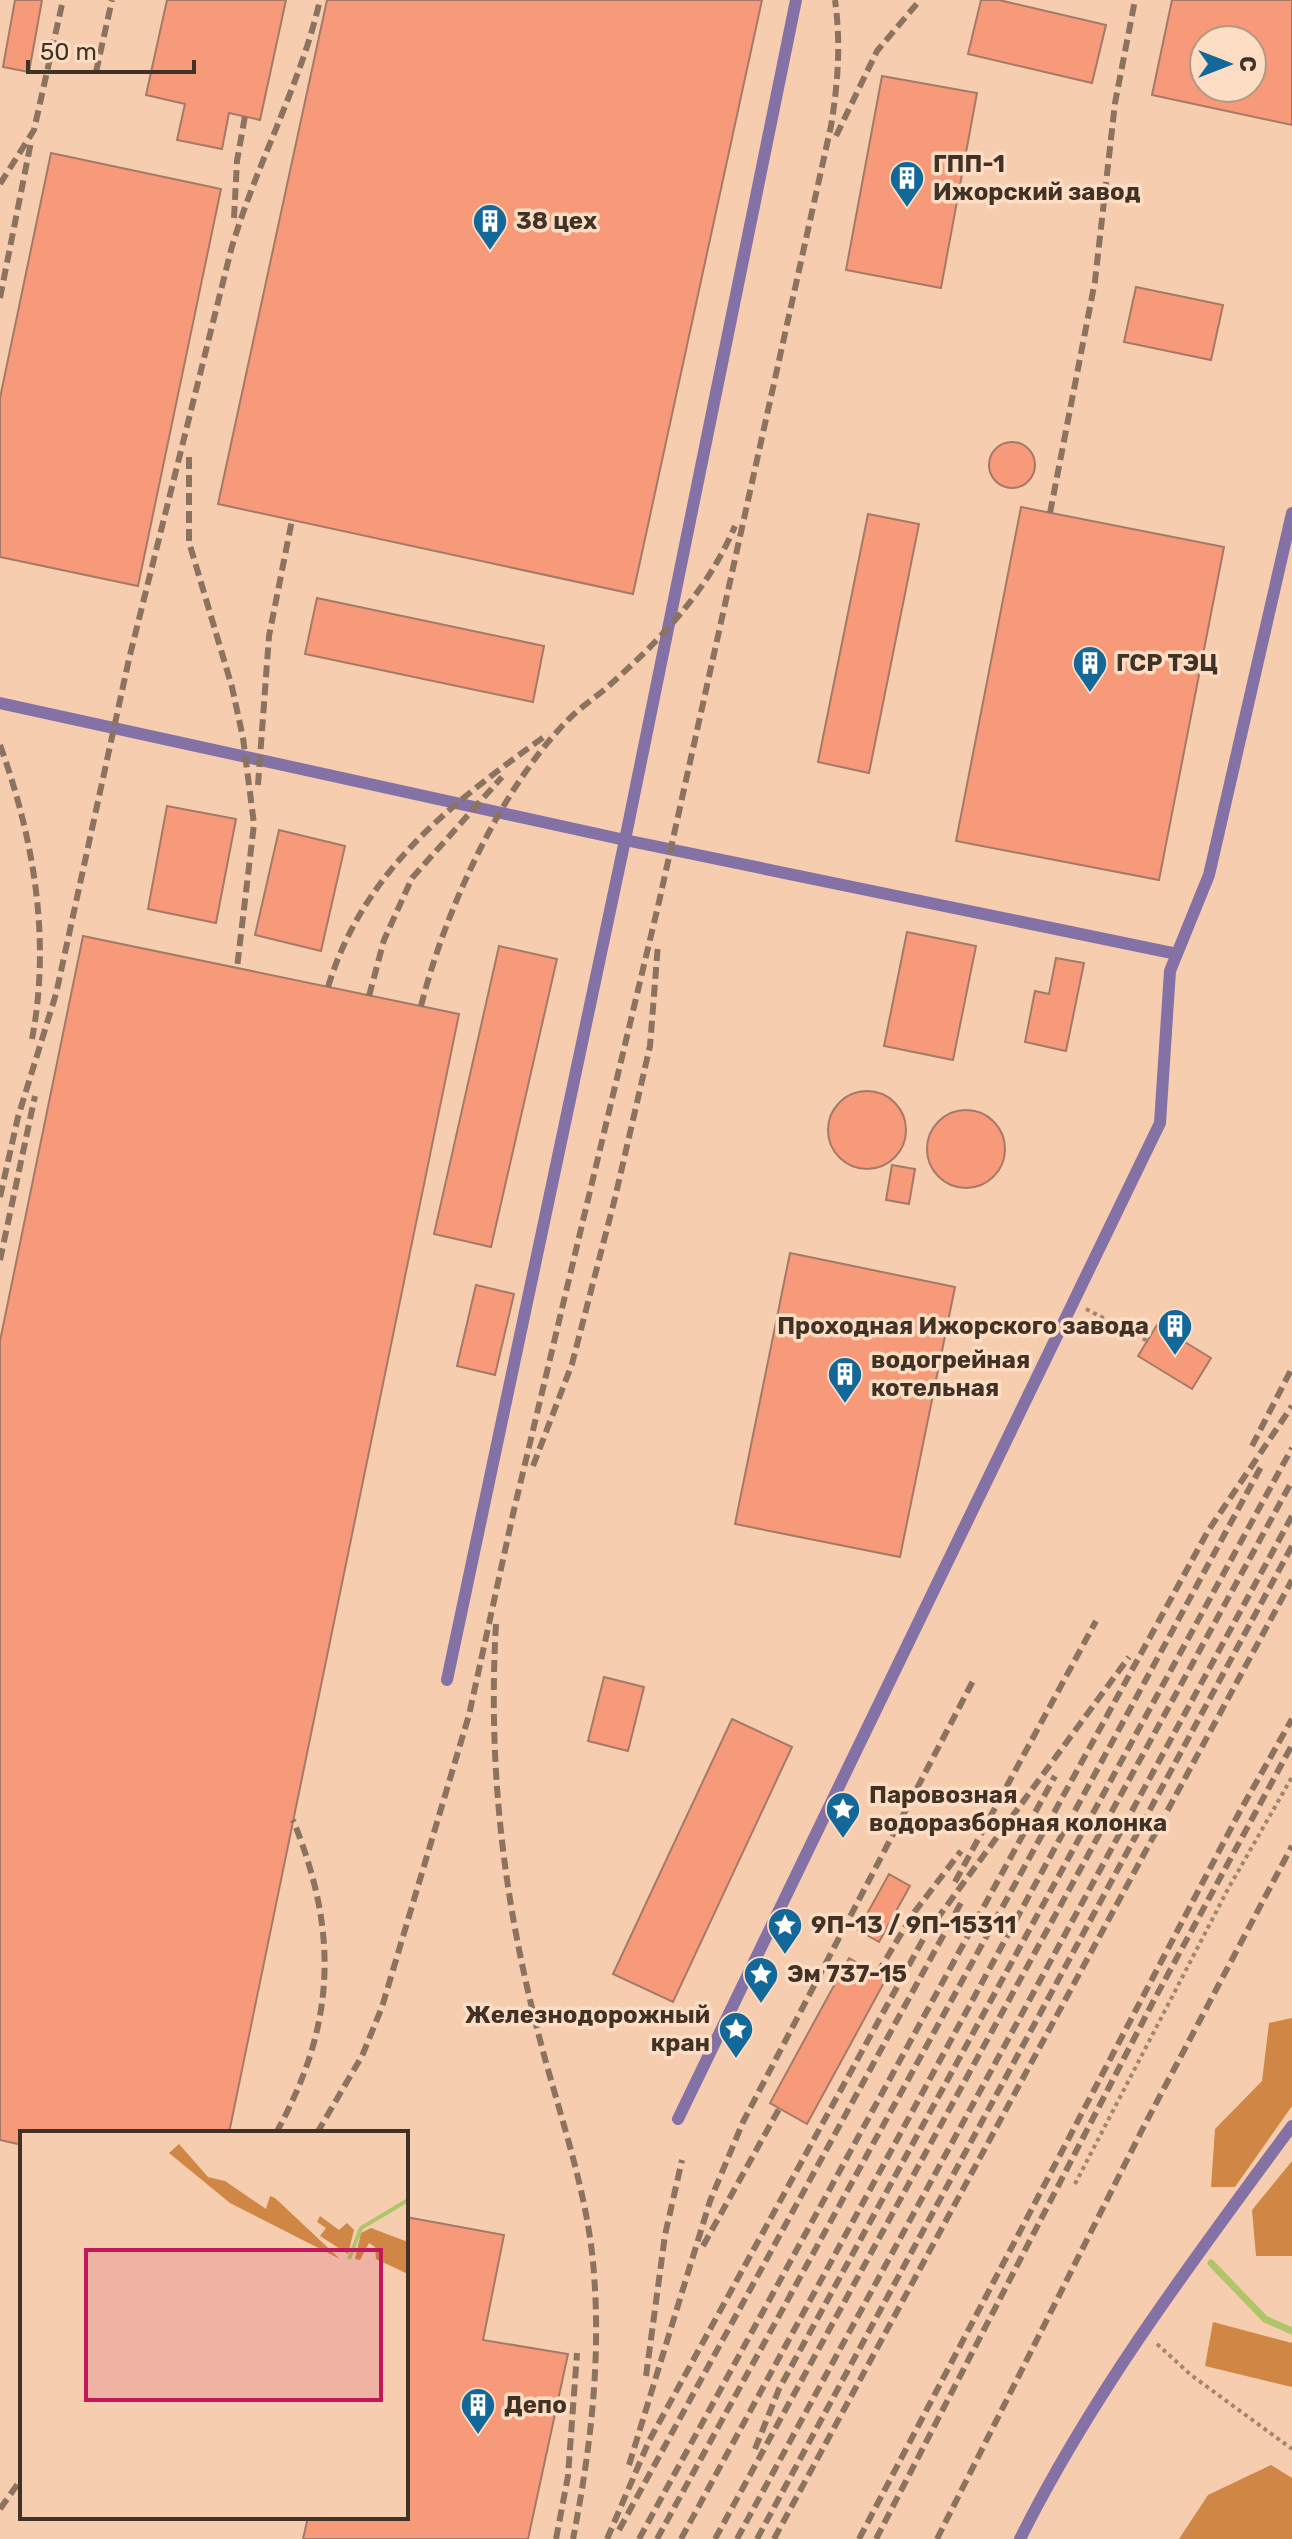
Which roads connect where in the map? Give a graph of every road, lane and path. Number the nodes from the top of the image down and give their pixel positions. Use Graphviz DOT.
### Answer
graph roads {
  1 [pos="796,0"];
  2 [pos="1292,513"];
  3 [pos="0,703"];
  4 [pos="625,840"];
  5 [pos="1177,954"];
  6 [pos="1073,1303"];
  7 [pos="1148,1341"];
  8 [pos="447,1680"];
  9 [pos="1292,1777"];
  10 [pos="678,2119"];
  11 [pos="1292,2126"];
  12 [pos="1075,2184"];
  13 [pos="1143,2331"];
  14 [pos="1292,2449"];
  15 [pos="1020,2539"];
  1 -- 4 [label="lane"];
  2 -- 5 [label="lane"];
  3 -- 4 [label="lane"];
  4 -- 5 [label="lane"];
  4 -- 8 [label="lane"];
  5 -- 6 [label="lane"];
  6 -- 7 [label="path"];
  6 -- 10 [label="lane"];
  9 -- 12 [label="path"];
  11 -- 13 [label="lane"];
  13 -- 14 [label="path"];
  13 -- 15 [label="lane"];
}
